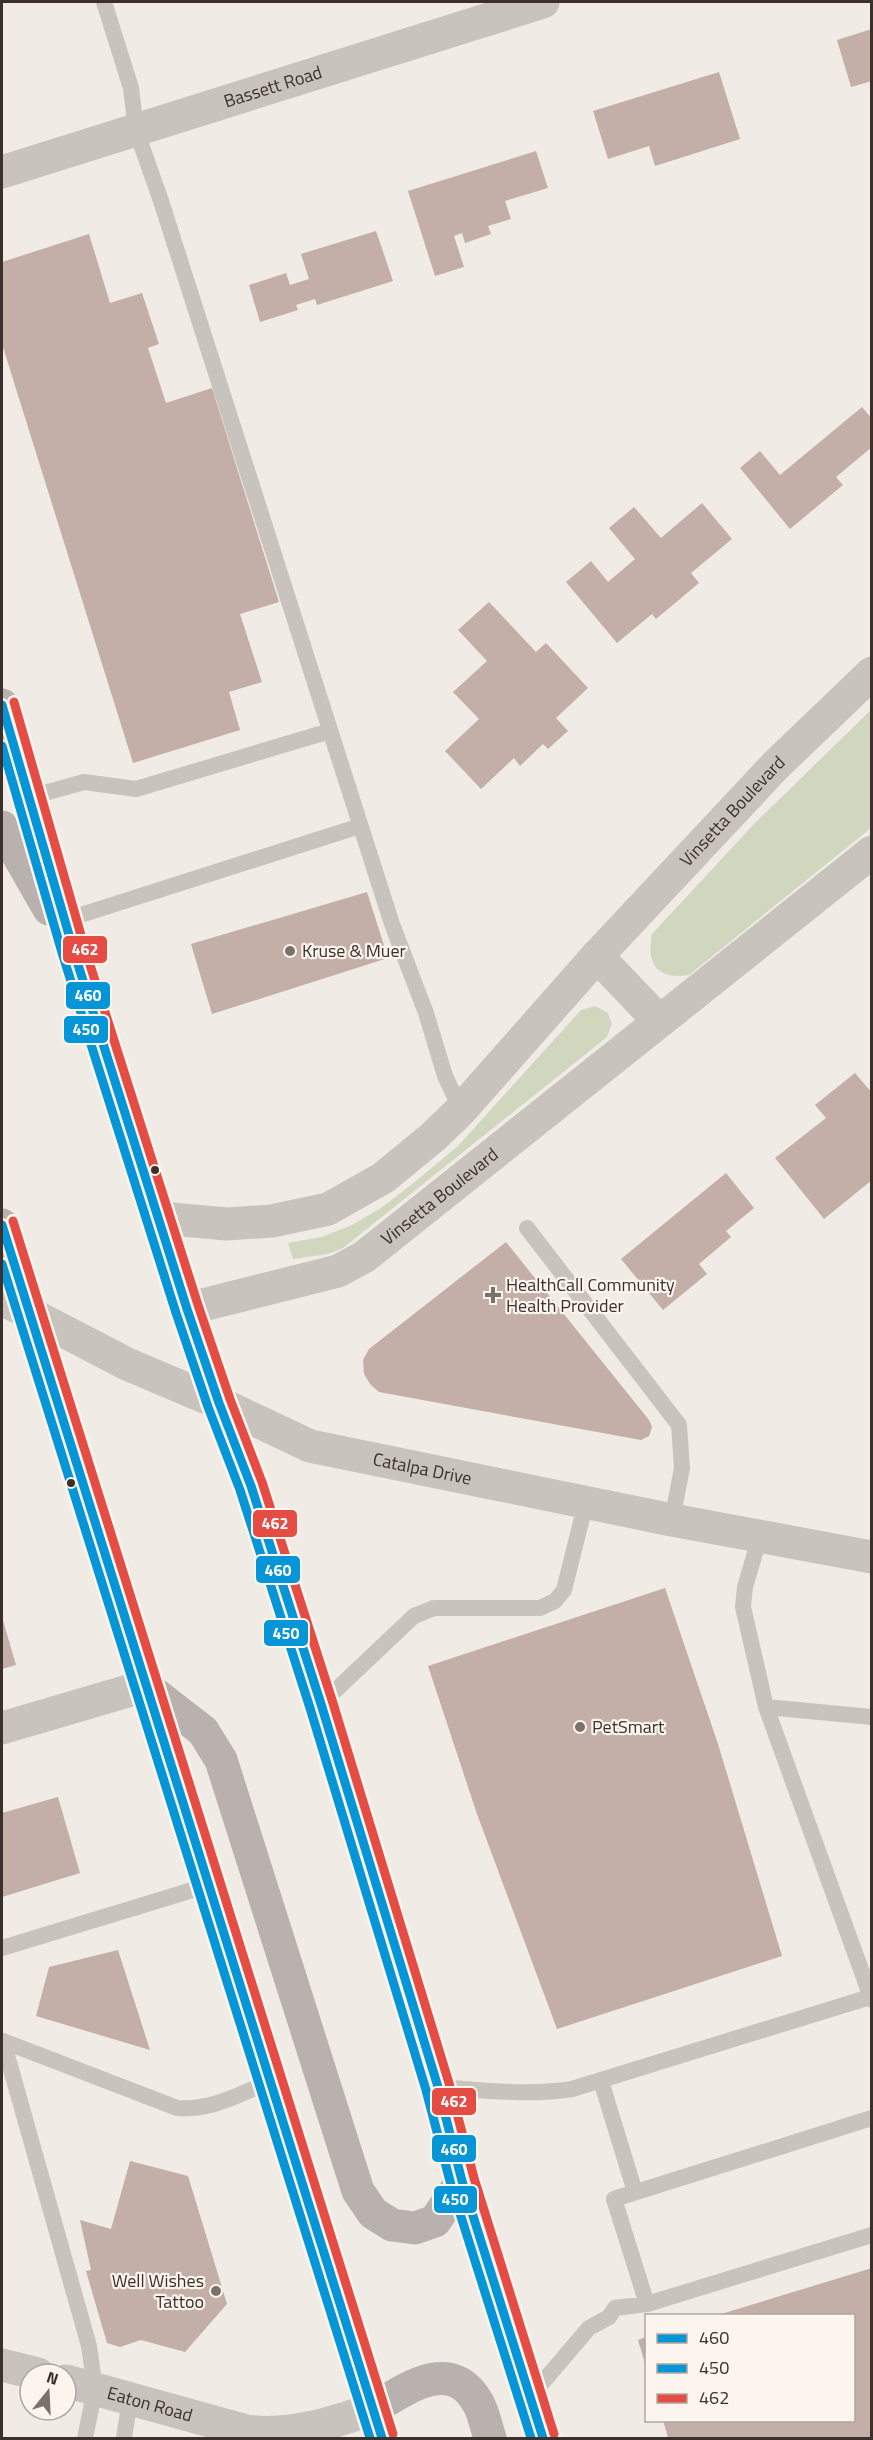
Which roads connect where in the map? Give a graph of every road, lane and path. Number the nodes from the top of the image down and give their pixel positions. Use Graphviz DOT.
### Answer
graph roads {
  1 [pos="104,2"];
  2 [pos="543,2"];
  3 [pos="136,130"];
  4 [pos="2,172"];
  5 [pos="872,673"];
  6 [pos="2,705"];
  7 [pos="330,731"];
  8 [pos="30,797"];
  9 [pos="360,826"];
  10 [pos="2,827"];
  11 [pos="872,852"];
  12 [pos="65,920"];
  13 [pos="74,952"];
  14 [pos="597,956"];
  15 [pos="659,1021"];
  16 [pos="460,1110"];
  17 [pos="160,1218"];
  18 [pos="2,1225"];
  19 [pos="527,1228"];
  20 [pos="15,1306"];
  21 [pos="187,1309"];
  22 [pos="219,1403"];
  23 [pos="586,1502"];
  24 [pos="672,1520"];
  25 [pos="760,1536"];
  26 [pos="872,1557"];
  27 [pos="146,1686"];
  28 [pos="321,1704"];
  29 [pos="766,1707"];
  30 [pos="872,1717"];
  31 [pos="2,1728"];
  32 [pos="209,1885"];
  33 [pos="2,1948"];
  34 [pos="871,1999"];
  35 [pos="271,2081"];
  36 [pos="601,2081"];
  37 [pos="438,2086"];
  38 [pos="872,2118"];
  39 [pos="462,2181"];
  40 [pos="635,2192"];
  41 [pos="872,2235"];
  42 [pos="648,2304"];
  43 [pos="2,2365"];
  44 [pos="18,2369"];
  45 [pos="81,2385"];
  46 [pos="530,2397"];
  47 [pos="130,2400"];
  48 [pos="378,2424"];
  49 [pos="85,2439"];
  50 [pos="124,2439"];
  51 [pos="490,2439"];
  52 [pos="543,2439"];
  1 -- 3 [label="lane"];
  2 -- 3 [label="street, Bassett Road"];
  3 -- 4 [label="street, Bassett Road"];
  3 -- 7 [label="lane"];
  5 -- 14 [label="street, Vinsetta Boulevard"];
  6 -- 8 [label="main road"];
  7 -- 8 [label="lane"];
  7 -- 9 [label="lane"];
  8 -- 12 [label="main road"];
  9 -- 12 [label="lane"];
  9 -- 16 [label="lane"];
  10 -- 13 [label="main road"];
  11 -- 15 [label="street, Vinsetta Boulevard"];
  12 -- 13 [label="main road"];
  13 -- 17 [label="main road"];
  14 -- 15 [label="street"];
  14 -- 16 [label="street, Vinsetta Boulevard"];
  15 -- 21 [label="street, Vinsetta Boulevard"];
  16 -- 17 [label="street, Vinsetta Boulevard"];
  17 -- 21 [label="main road"];
  18 -- 20 [label="main road"];
  19 -- 24 [label="lane"];
  20 -- 22 [label="street, Catalpa Drive"];
  20 -- 27 [label="main road"];
  21 -- 22 [label="main road"];
  22 -- 23 [label="street, Catalpa Drive"];
  22 -- 28 [label="main road"];
  23 -- 24 [label="street, Catalpa Drive"];
  23 -- 28 [label="lane"];
  24 -- 25 [label="street, Catalpa Drive"];
  25 -- 26 [label="street, Catalpa Drive"];
  25 -- 29 [label="lane"];
  27 -- 31 [label="street"];
  27 -- 32 [label="main road"];
  27 -- 39 [label="main road"];
  28 -- 37 [label="main road"];
  29 -- 30 [label="lane"];
  29 -- 34 [label="lane"];
  32 -- 33 [label="lane"];
  32 -- 35 [label="main road"];
  34 -- 36 [label="lane"];
  35 -- 45 [label="lane"];
  35 -- 48 [label="main road"];
  36 -- 37 [label="lane"];
  36 -- 40 [label="lane"];
  37 -- 39 [label="main road"];
  38 -- 40 [label="lane"];
  39 -- 46 [label="main road"];
  40 -- 42 [label="lane"];
  41 -- 42 [label="lane"];
  42 -- 46 [label="lane"];
  43 -- 44 [label="street"];
  45 -- 47 [label="street, Eaton Road"];
  45 -- 49 [label="lane"];
  46 -- 52 [label="main road"];
  47 -- 48 [label="street, Eaton Road"];
  47 -- 50 [label="lane"];
  48 -- 51 [label="main road"];
}
